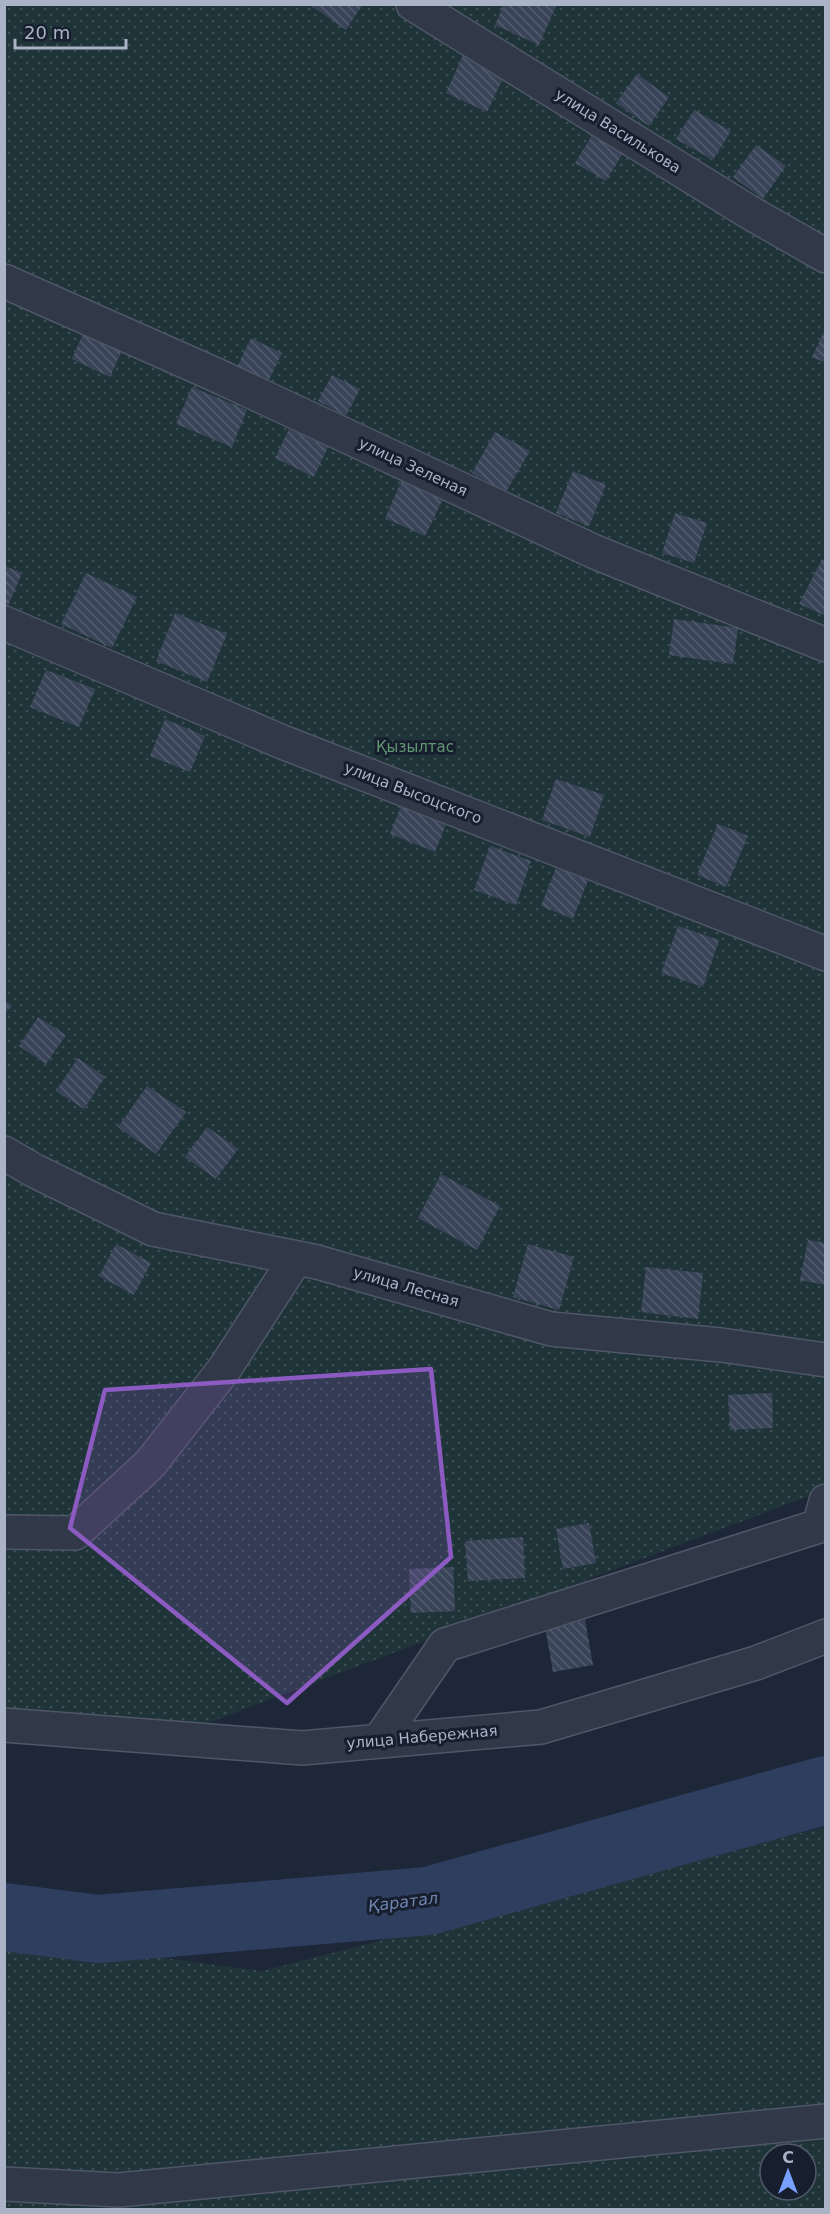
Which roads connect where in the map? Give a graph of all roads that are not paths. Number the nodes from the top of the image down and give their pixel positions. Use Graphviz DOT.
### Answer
graph roads {
  1 [pos="413,4"];
  2 [pos="825,256"];
  3 [pos="4,282"];
  4 [pos="4,623"];
  5 [pos="825,645"];
  6 [pos="825,954"];
  7 [pos="4,1153"];
  8 [pos="296,1258"];
  9 [pos="825,1360"];
  10 [pos="825,1500"];
  11 [pos="4,1532"];
  12 [pos="825,1636"];
  13 [pos="4,1725"];
  14 [pos="379,1741"];
  15 [pos="825,2121"];
  16 [pos="4,2184"];
  1 -- 2 [label="street, улица Василькова"];
  3 -- 5 [label="street, улица Зеленая"];
  4 -- 6 [label="street, улица Высоцского"];
  7 -- 8 [label="street, улица Лесная"];
  8 -- 9 [label="street, улица Лесная"];
  8 -- 11 [label="street"];
  10 -- 14 [label="street"];
  12 -- 14 [label="street, улица Набережная"];
  13 -- 14 [label="street, улица Набережная"];
  15 -- 16 [label="street"];
}
